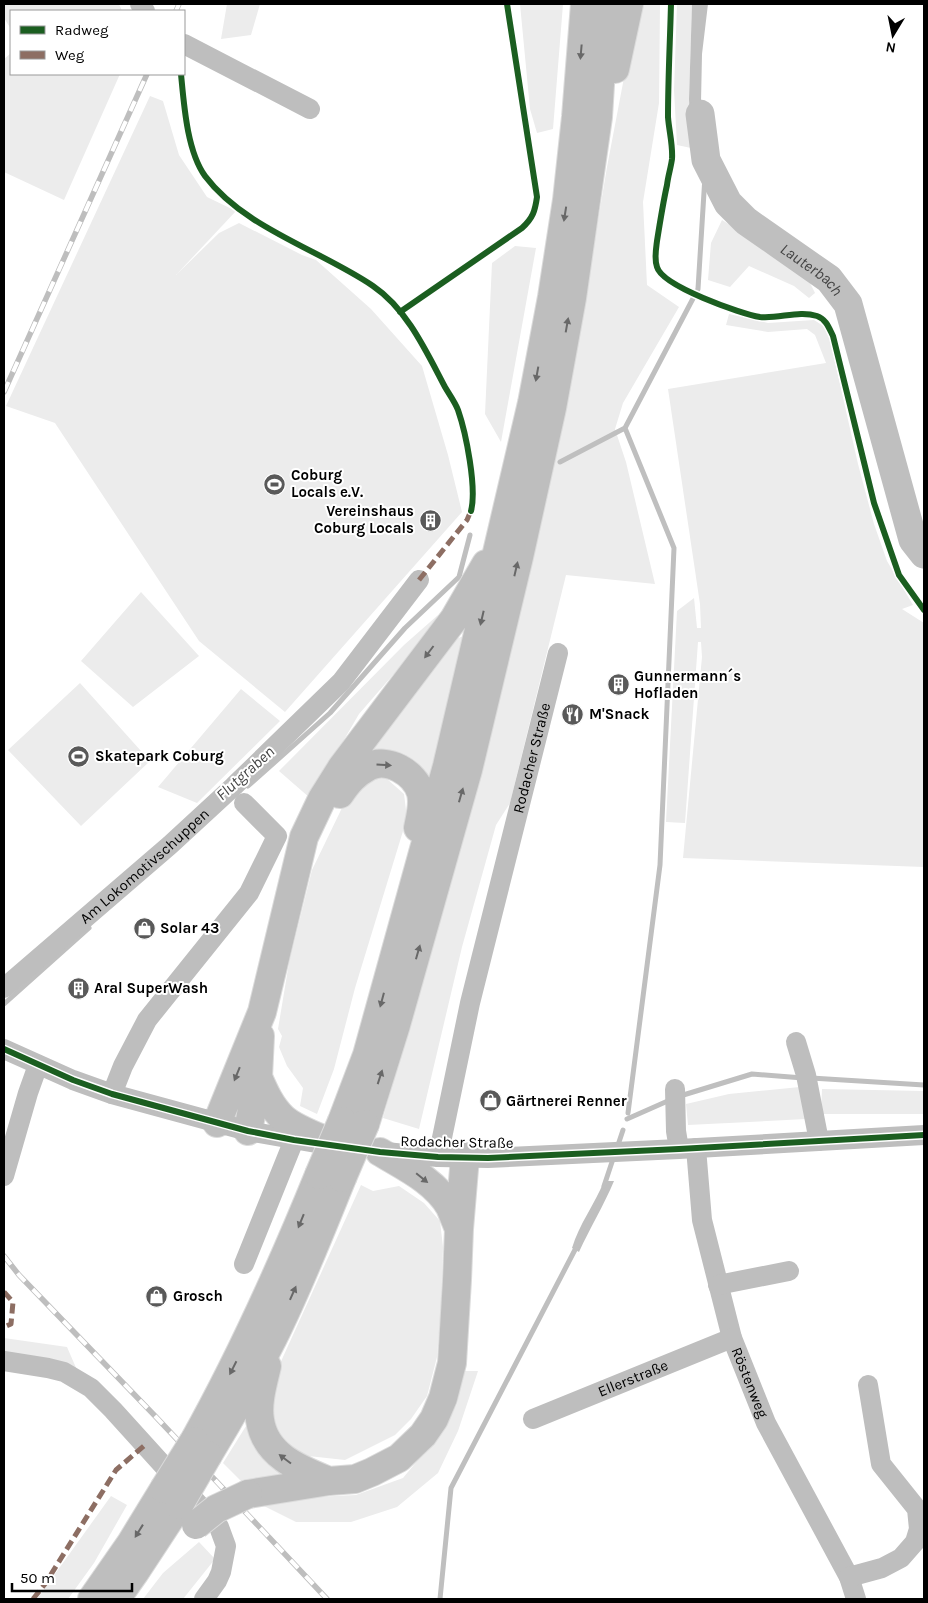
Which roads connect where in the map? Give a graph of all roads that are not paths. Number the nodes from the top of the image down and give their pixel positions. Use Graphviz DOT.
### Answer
graph roads {
  1 [pos="585,4"];
  2 [pos="605,4"];
  3 [pos="629,4"];
  4 [pos="185,45"];
  5 [pos="310,109"];
  6 [pos="586,203"];
  7 [pos="501,536"];
  8 [pos="419,580"];
  9 [pos="558,652"];
  10 [pos="244,803"];
  11 [pos="294,880"];
  12 [pos="400,936"];
  13 [pos="4,988"];
  14 [pos="262,1012"];
  15 [pos="796,1042"];
  16 [pos="4,1048"];
  17 [pos="38,1065"];
  18 [pos="258,1077"];
  19 [pos="112,1094"];
  20 [pos="675,1098"];
  21 [pos="217,1122"];
  22 [pos="348,1130"];
  23 [pos="248,1131"];
  24 [pos="924,1135"];
  25 [pos="294,1140"];
  26 [pos="819,1141"];
  27 [pos="687,1149"];
  28 [pos="380,1152"];
  29 [pos="438,1157"];
  30 [pos="465,1157"];
  31 [pos="4,1176"];
  32 [pos="331,1177"];
  33 [pos="459,1229"];
  34 [pos="244,1264"];
  35 [pos="789,1271"];
  36 [pos="718,1285"];
  37 [pos="273,1338"];
  38 [pos="732,1338"];
  39 [pos="4,1361"];
  40 [pos="868,1385"];
  41 [pos="533,1419"];
  42 [pos="201,1448"];
  43 [pos="329,1481"];
  44 [pos="180,1506"];
  45 [pos="850,1577"];
  46 [pos="92,1599"];
  47 [pos="116,1599"];
  48 [pos="123,1599"];
  49 [pos="204,1599"];
  50 [pos="856,1599"];
  1 -- 7 [label="highway, one-way"];
  2 -- 6 [label="highway"];
  3 -- 6 [label="highway"];
  4 -- 5 [label="street"];
  22 -- 6 [label="highway, one-way"];
  7 -- 11 [label="highway, one-way"];
  7 -- 12 [label="highway, one-way"];
  8 -- 13 [label="street, Am Lokomotivschuppen"];
  9 -- 29 [label="street, Rodacher Straße"];
  10 -- 19 [label="street"];
  11 -- 12 [label="highway, one-way"];
  11 -- 14 [label="highway"];
  12 -- 22 [label="highway, one-way"];
  14 -- 18 [label="highway"];
  14 -- 21 [label="highway, one-way"];
  15 -- 26 [label="street"];
  16 -- 17 [label="street, Rodacher Straße"];
  17 -- 19 [label="street, Rodacher Straße"];
  17 -- 31 [label="street"];
  18 -- 22 [label="highway"];
  18 -- 23 [label="highway"];
  19 -- 21 [label="street, Rodacher Straße"];
  20 -- 27 [label="street, Röstenweg"];
  21 -- 23 [label="street, Rodacher Straße"];
  22 -- 25 [label="street, Rodacher Straße"];
  22 -- 28 [label="street, Rodacher Straße"];
  22 -- 32 [label="highway, bridge"];
  23 -- 25 [label="street, Rodacher Straße"];
  24 -- 26 [label="street, Rodacher Straße"];
  25 -- 34 [label="street"];
  26 -- 27 [label="street, Rodacher Straße"];
  27 -- 30 [label="street, Rodacher Straße"];
  27 -- 36 [label="street, Röstenweg"];
  28 -- 29 [label="street, Rodacher Straße"];
  28 -- 33 [label="highway, one-way"];
  29 -- 30 [label="street, Rodacher Straße"];
  30 -- 33 [label="highway"];
  37 -- 32 [label="highway, one-way"];
  32 -- 42 [label="highway, one-way"];
  33 -- 43 [label="highway"];
  35 -- 36 [label="street"];
  36 -- 38 [label="street, Röstenweg"];
  37 -- 42 [label="highway"];
  43 -- 37 [label="highway, one-way"];
  38 -- 41 [label="street, Ellerstraße"];
  38 -- 45 [label="street, Röstenweg"];
  39 -- 49 [label="street"];
  40 -- 45 [label="street"];
  42 -- 44 [label="highway, bridge"];
  43 -- 44 [label="highway, bridge"];
  44 -- 46 [label="highway, one-way"];
  44 -- 47 [label="highway"];
  44 -- 48 [label="highway"];
  45 -- 50 [label="street, Röstenweg"];
}
